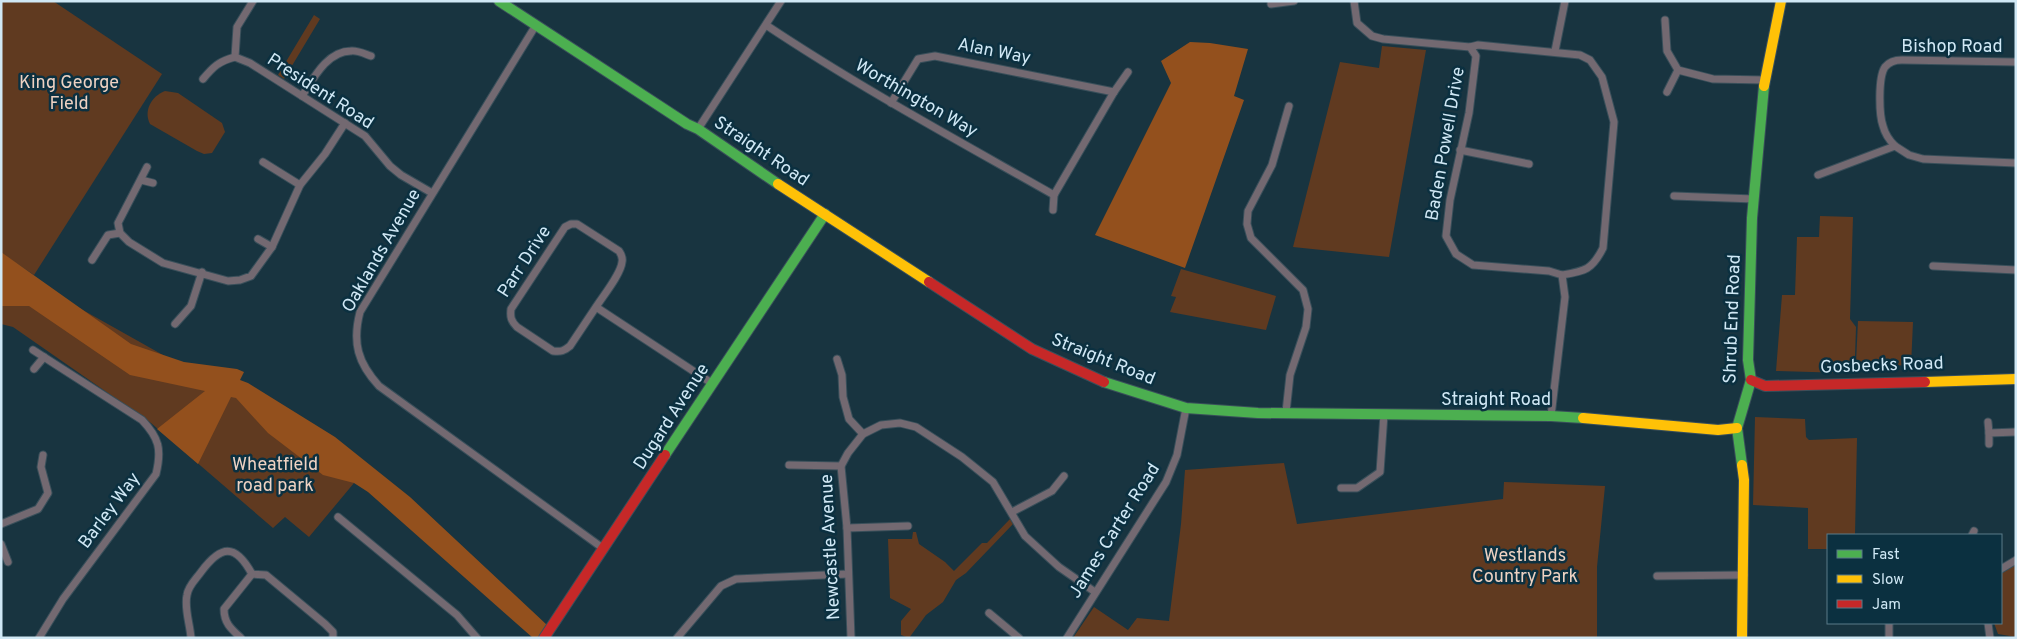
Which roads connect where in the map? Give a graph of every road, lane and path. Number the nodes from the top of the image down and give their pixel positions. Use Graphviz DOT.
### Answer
graph roads {
  1 [pos="498,1"];
  2 [pos="781,1"];
  3 [pos="1294,1"];
  4 [pos="1354,1"];
  5 [pos="1565,1"];
  6 [pos="1781,1"];
  7 [pos="252,3"];
  8 [pos="1271,4"];
  9 [pos="1665,20"];
  10 [pos="536,25"];
  11 [pos="766,25"];
  12 [pos="1470,47"];
  13 [pos="1555,51"];
  14 [pos="371,56"];
  15 [pos="235,57"];
  16 [pos="2016,62"];
  17 [pos="1678,70"];
  18 [pos="1128,72"];
  19 [pos="203,79"];
  20 [pos="1765,80"];
  21 [pos="1114,92"];
  22 [pos="1667,92"];
  23 [pos="302,96"];
  24 [pos="890,103"];
  25 [pos="1289,106"];
  26 [pos="345,124"];
  27 [pos="698,128"];
  28 [pos="1895,146"];
  29 [pos="1460,150"];
  30 [pos="263,162"];
  31 [pos="2016,162"];
  32 [pos="1529,164"];
  33 [pos="148,167"];
  34 [pos="1818,175"];
  35 [pos="142,180"];
  36 [pos="153,183"];
  37 [pos="300,185"];
  38 [pos="432,193"];
  39 [pos="1054,194"];
  40 [pos="1674,196"];
  41 [pos="1754,199"];
  42 [pos="1053,210"];
  43 [pos="825,214"];
  44 [pos="120,233"];
  45 [pos="258,239"];
  46 [pos="272,246"];
  47 [pos="92,260"];
  48 [pos="1933,266"];
  49 [pos="2016,270"];
  50 [pos="202,272"];
  51 [pos="1562,275"];
  52 [pos="596,307"];
  53 [pos="175,324"];
  54 [pos="33,350"];
  55 [pos="44,357"];
  56 [pos="838,360"];
  57 [pos="34,369"];
  58 [pos="2016,379"];
  59 [pos="1751,380"];
  60 [pos="713,384"];
  61 [pos="1186,408"];
  62 [pos="1286,412"];
  63 [pos="1384,414"];
  64 [pos="1551,416"];
  65 [pos="1988,422"];
  66 [pos="1737,428"];
  67 [pos="1988,432"];
  68 [pos="2016,432"];
  69 [pos="862,434"];
  70 [pos="1988,444"];
  71 [pos="43,455"];
  72 [pos="789,465"];
  73 [pos="841,466"];
  74 [pos="1064,476"];
  75 [pos="1341,488"];
  76 [pos="1012,512"];
  77 [pos="338,517"];
  78 [pos="1,524"];
  79 [pos="908,526"];
  80 [pos="847,528"];
  81 [pos="1,544"];
  82 [pos="604,549"];
  83 [pos="2016,560"];
  84 [pos="8,562"];
  85 [pos="2002,568"];
  86 [pos="252,574"];
  87 [pos="848,574"];
  88 [pos="1744,575"];
  89 [pos="1657,576"];
  90 [pos="1095,592"];
  91 [pos="989,612"];
  92 [pos="1889,624"];
  93 [pos="1988,624"];
  94 [pos="39,638"];
  95 [pos="190,638"];
  96 [pos="241,638"];
  97 [pos="333,638"];
  98 [pos="477,638"];
  99 [pos="544,638"];
  100 [pos="677,638"];
  101 [pos="851,638"];
  102 [pos="1019,638"];
  103 [pos="1067,638"];
  104 [pos="1742,638"];
  105 [pos="1889,638"];
  106 [pos="1990,638"];
  1 -- 10 [label="street, Straight Road"];
  2 -- 11 [label="street"];
  3 -- 8 [label="street"];
  4 -- 12 [label="street, Baden Powell Drive"];
  5 -- 13 [label="street"];
  6 -- 20 [label="street, Shrub End Road"];
  7 -- 15 [label="street"];
  9 -- 17 [label="street"];
  10 -- 27 [label="street, Straight Road"];
  10 -- 38 [label="street, Oaklands Avenue"];
  11 -- 24 [label="street, Worthington Way"];
  11 -- 27 [label="street"];
  12 -- 13 [label="street"];
  12 -- 29 [label="street, Baden Powell Drive"];
  13 -- 51 [label="street"];
  14 -- 23 [label="street"];
  15 -- 19 [label="street"];
  15 -- 23 [label="street, President Road"];
  16 -- 28 [label="street, Bishop Road"];
  17 -- 20 [label="street"];
  17 -- 22 [label="street"];
  18 -- 21 [label="street"];
  20 -- 41 [label="street, Shrub End Road"];
  21 -- 24 [label="street, Alan Way"];
  21 -- 39 [label="street"];
  23 -- 26 [label="street, President Road"];
  24 -- 39 [label="street, Worthington Way"];
  25 -- 62 [label="street"];
  26 -- 37 [label="street"];
  26 -- 38 [label="street, President Road"];
  27 -- 43 [label="street, Straight Road"];
  28 -- 31 [label="street"];
  28 -- 34 [label="street"];
  29 -- 32 [label="street"];
  29 -- 51 [label="street, Baden Powell Drive"];
  30 -- 37 [label="street"];
  33 -- 35 [label="street"];
  35 -- 36 [label="street"];
  35 -- 44 [label="street"];
  37 -- 46 [label="street"];
  38 -- 82 [label="street, Oaklands Avenue"];
  39 -- 42 [label="street"];
  40 -- 41 [label="street"];
  41 -- 59 [label="street, Shrub End Road"];
  43 -- 60 [label="street, Dugard Avenue"];
  43 -- 61 [label="street, Straight Road"];
  44 -- 47 [label="street"];
  44 -- 50 [label="street"];
  45 -- 46 [label="street"];
  46 -- 50 [label="street"];
  48 -- 49 [label="street"];
  50 -- 53 [label="street"];
  51 -- 64 [label="street"];
  52 -- 52 [label="street, Parr Drive"];
  52 -- 60 [label="street"];
  54 -- 55 [label="street, Barley Way"];
  55 -- 57 [label="street"];
  55 -- 94 [label="street, Barley Way"];
  56 -- 69 [label="street"];
  58 -- 59 [label="street, Gosbecks Road"];
  59 -- 66 [label="street, Shrub End Road"];
  60 -- 82 [label="street, Dugard Avenue"];
  61 -- 62 [label="street, Straight Road"];
  61 -- 90 [label="street, James Carter Road"];
  62 -- 63 [label="street, Straight Road"];
  63 -- 64 [label="street, Straight Road"];
  63 -- 75 [label="street"];
  64 -- 66 [label="street, Straight Road"];
  65 -- 67 [label="street"];
  66 -- 88 [label="street, Shrub End Road"];
  67 -- 68 [label="street"];
  67 -- 70 [label="street"];
  69 -- 73 [label="street, Newcastle Avenue"];
  69 -- 76 [label="street"];
  71 -- 78 [label="street"];
  72 -- 73 [label="street"];
  73 -- 80 [label="street, Newcastle Avenue"];
  74 -- 76 [label="street"];
  76 -- 90 [label="street"];
  77 -- 98 [label="street"];
  79 -- 80 [label="street"];
  80 -- 87 [label="street, Newcastle Avenue"];
  81 -- 84 [label="street"];
  82 -- 99 [label="street, Dugard Avenue"];
  83 -- 85 [label="street"];
  86 -- 95 [label="street"];
  86 -- 96 [label="street"];
  86 -- 97 [label="street"];
  87 -- 100 [label="street"];
  87 -- 101 [label="street, Newcastle Avenue"];
  88 -- 89 [label="street"];
  88 -- 104 [label="street, Shrub End Road"];
  90 -- 103 [label="street, James Carter Road"];
  91 -- 102 [label="street"];
  92 -- 105 [label="street"];
  93 -- 106 [label="street"];
}
